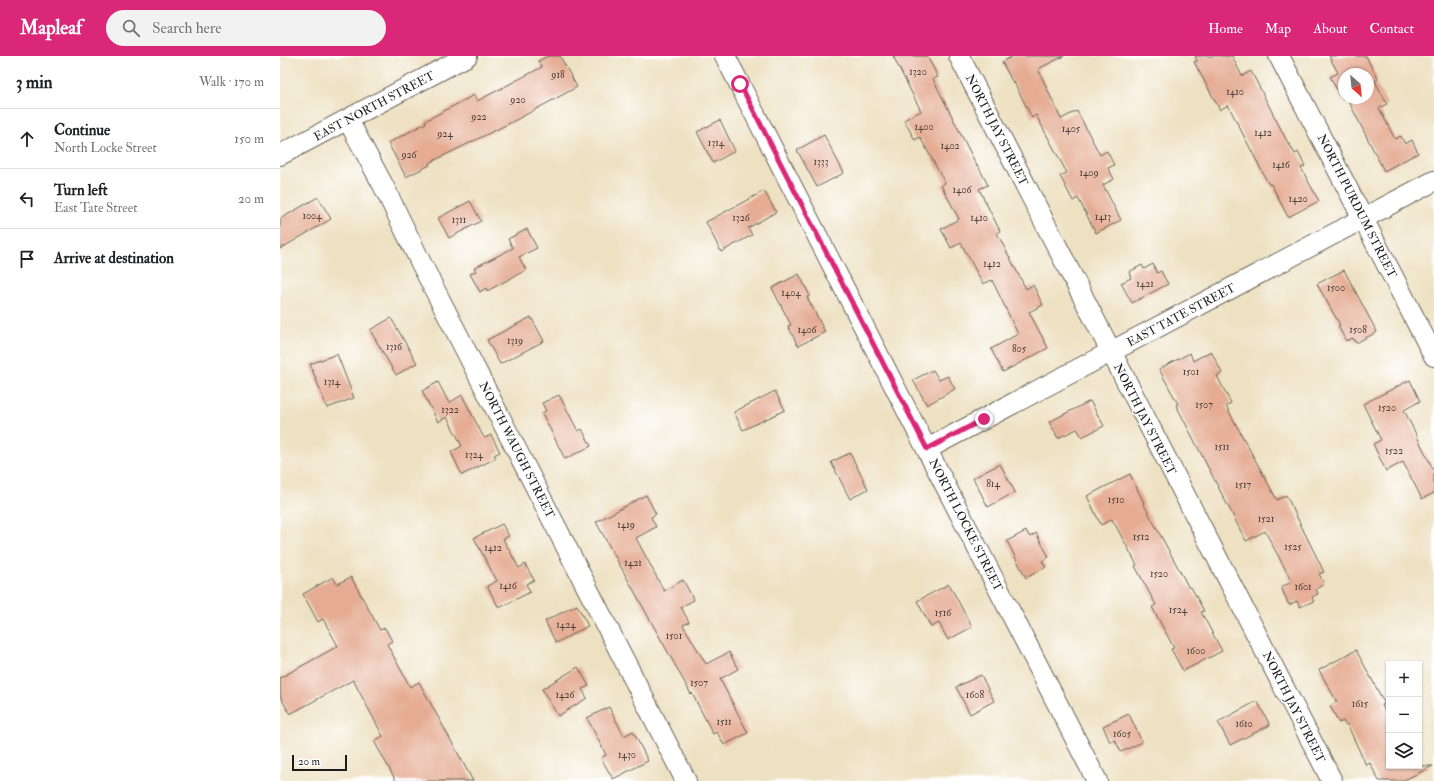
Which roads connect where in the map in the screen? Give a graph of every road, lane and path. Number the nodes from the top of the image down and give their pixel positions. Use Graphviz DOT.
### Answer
graph roads {
  1 [pos="468,56"];
  2 [pos="725,56"];
  3 [pos="959,56"];
  4 [pos="1279,56"];
  5 [pos="348,120"];
  6 [pos="280,155"];
  7 [pos="1434,181"];
  8 [pos="1363,219"];
  9 [pos="1111,352"];
  10 [pos="1434,356"];
  11 [pos="927,449"];
  12 [pos="686,781"];
  13 [pos="1097,781"];
  14 [pos="1332,781"];
  1 -- 5 [label="street, EAST NORTH STREET"];
  2 -- 11 [label="street, NORTH LOCKE STREET"];
  3 -- 9 [label="street, NORTH JAY STREET"];
  4 -- 8 [label="street, NORTH PURDUM STREET"];
  5 -- 6 [label="street, EAST NORTH STREET"];
  5 -- 12 [label="street, NORTH WAUGH STREET"];
  7 -- 8 [label="street, EAST TATE STREET"];
  8 -- 9 [label="street, EAST TATE STREET"];
  8 -- 10 [label="street, NORTH PURDUM STREET"];
  9 -- 11 [label="street, EAST TATE STREET"];
  9 -- 14 [label="street, NORTH JAY STREET"];
  11 -- 13 [label="street, NORTH LOCKE STREET"];
}
